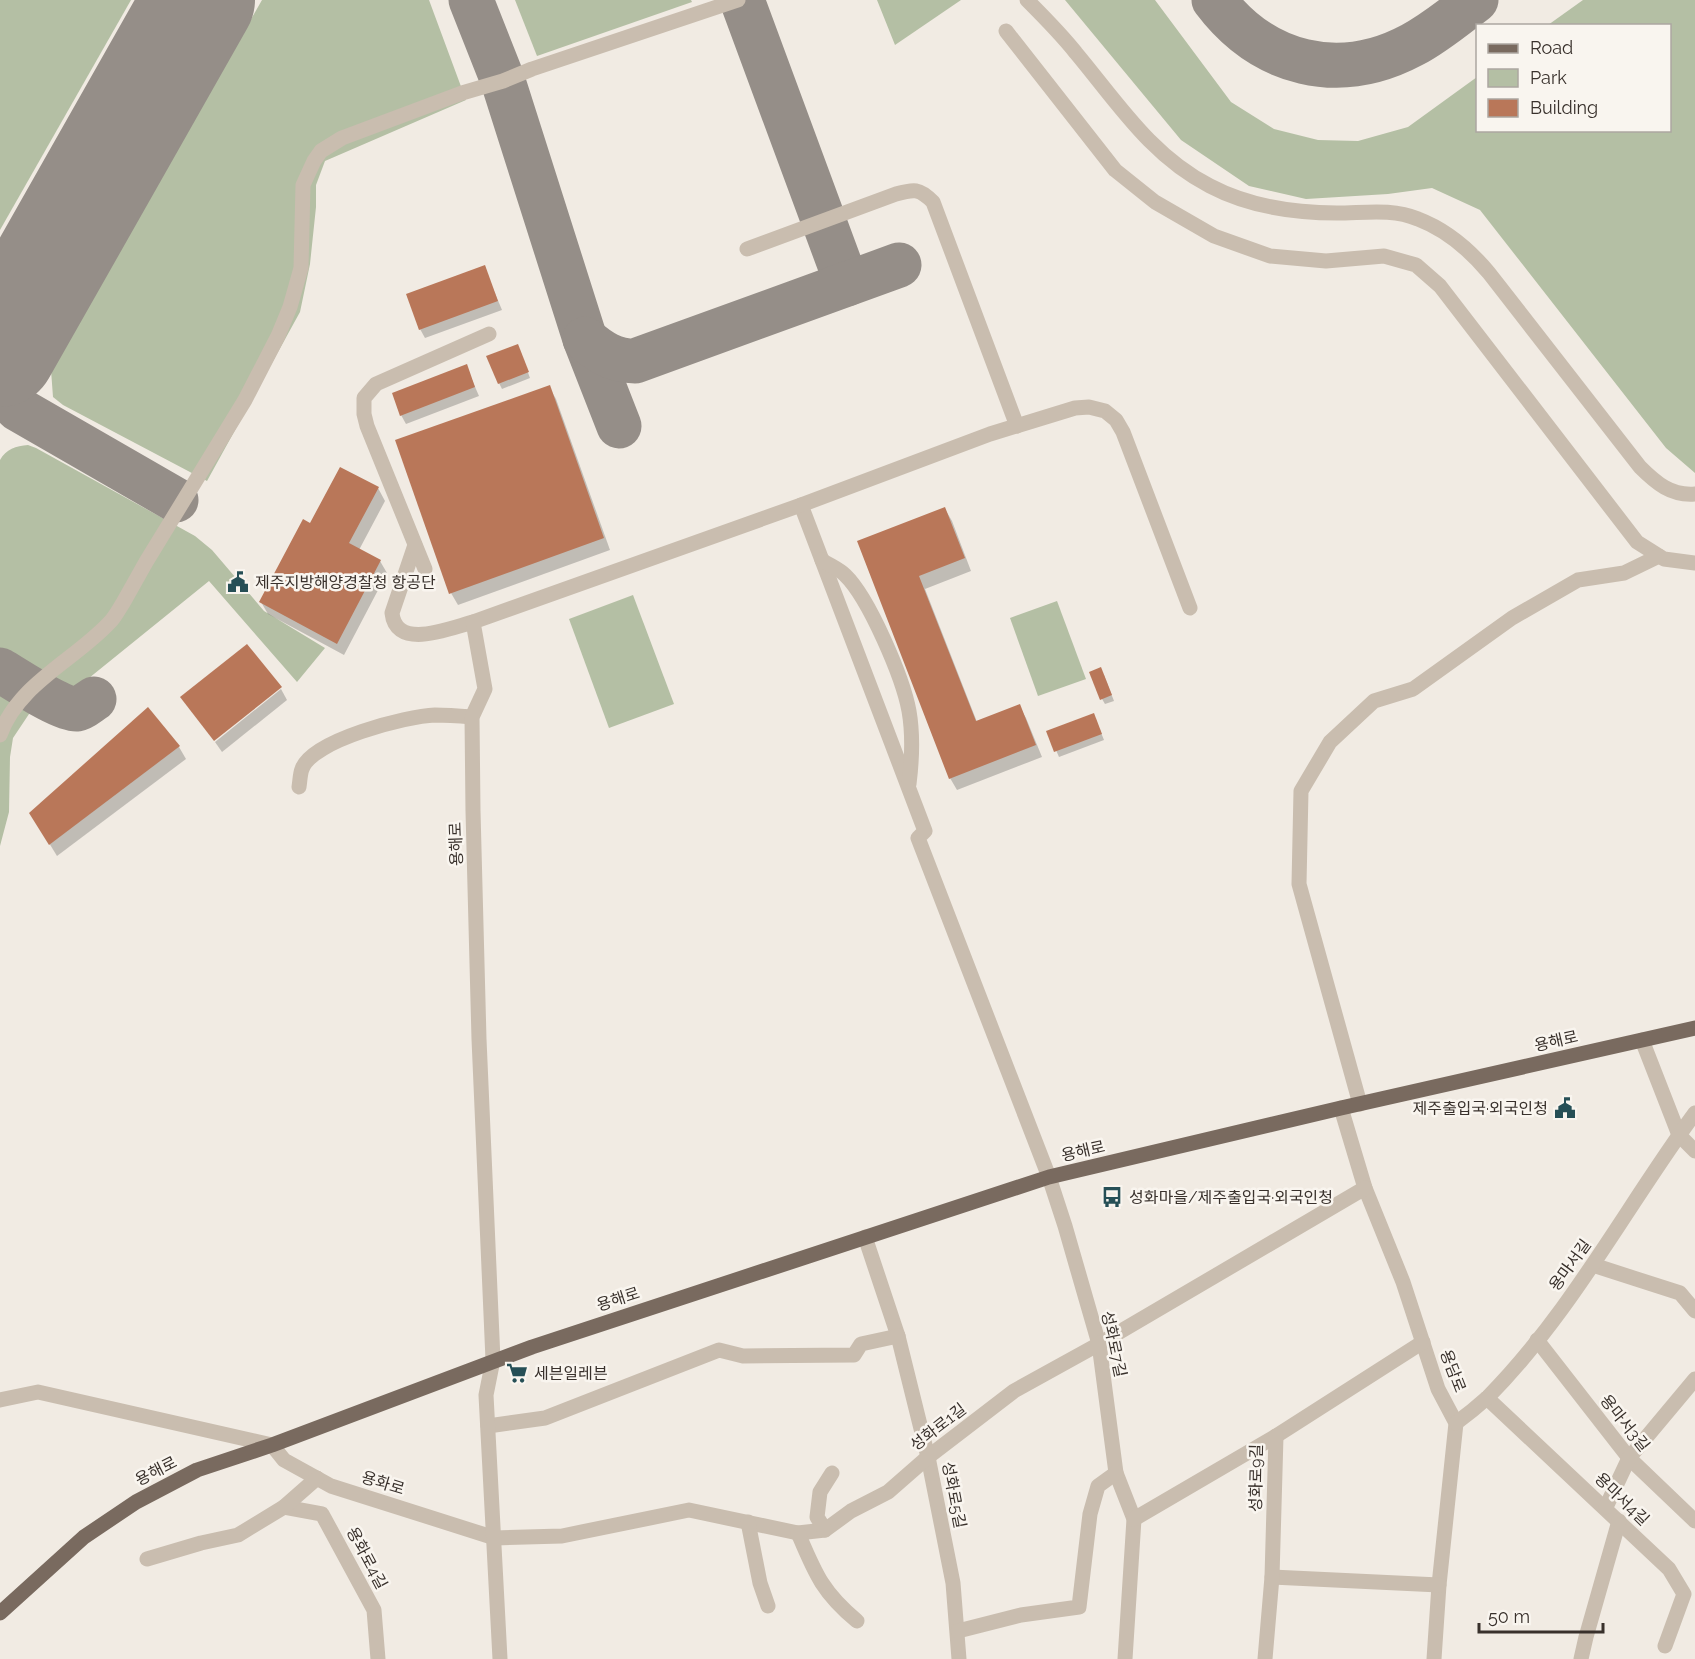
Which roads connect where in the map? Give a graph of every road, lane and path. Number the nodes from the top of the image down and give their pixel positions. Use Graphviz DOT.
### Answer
graph roads {
  1 [pos="738,0"];
  2 [pos="1027,0"];
  3 [pos="1006,31"];
  4 [pos="747,249"];
  5 [pos="489,334"];
  6 [pos="1017,426"];
  7 [pos="1695,494"];
  8 [pos="801,505"];
  9 [pos="415,544"];
  10 [pos="1659,556"];
  11 [pos="822,560"];
  12 [pos="1695,563"];
  13 [pos="425,569"];
  14 [pos="1190,608"];
  15 [pos="473,622"];
  16 [pos="472,717"];
  17 [pos="0,735"];
  18 [pos="908,786"];
  19 [pos="299,787"];
  20 [pos="1695,1028"];
  21 [pos="1642,1040"];
  22 [pos="1360,1104"];
  23 [pos="1341,1108"];
  24 [pos="1695,1113"];
  25 [pos="1679,1135"];
  26 [pos="1695,1151"];
  27 [pos="1049,1178"];
  28 [pos="1365,1188"];
  29 [pos="865,1237"];
  30 [pos="1593,1265"];
  31 [pos="1695,1311"];
  32 [pos="898,1336"];
  33 [pos="1537,1340"];
  34 [pos="1423,1342"];
  35 [pos="1098,1344"];
  36 [pos="493,1360"];
  37 [pos="1695,1379"];
  38 [pos="1487,1398"];
  39 [pos="0,1400"];
  40 [pos="1456,1423"];
  41 [pos="488,1426"];
  42 [pos="1276,1436"];
  43 [pos="272,1445"];
  44 [pos="928,1457"];
  45 [pos="1629,1458"];
  46 [pos="832,1473"];
  47 [pos="1116,1473"];
  48 [pos="317,1478"];
  49 [pos="284,1507"];
  50 [pos="1606,1508"];
  51 [pos="1134,1519"];
  52 [pos="1619,1521"];
  53 [pos="1695,1521"];
  54 [pos="748,1522"];
  55 [pos="825,1530"];
  56 [pos="798,1533"];
  57 [pos="495,1538"];
  58 [pos="147,1559"];
  59 [pos="1272,1577"];
  60 [pos="1439,1585"];
  61 [pos="768,1606"];
  62 [pos="0,1612"];
  63 [pos="857,1621"];
  64 [pos="958,1631"];
  65 [pos="1665,1646"];
  66 [pos="378,1659"];
  67 [pos="500,1659"];
  68 [pos="959,1659"];
  69 [pos="1125,1659"];
  70 [pos="1265,1659"];
  71 [pos="1434,1659"];
  72 [pos="1581,1659"];
  1 -- 17 [label="street"];
  2 -- 7 [label="street"];
  3 -- 10 [label="street"];
  4 -- 6 [label="street"];
  5 -- 9 [label="street"];
  6 -- 8 [label="street"];
  6 -- 14 [label="street"];
  8 -- 11 [label="street"];
  8 -- 15 [label="street"];
  9 -- 13 [label="street"];
  9 -- 15 [label="street"];
  10 -- 12 [label="street"];
  10 -- 22 [label="street"];
  11 -- 18 [label="street"];
  11 -- 18 [label="street"];
  15 -- 16 [label="street, 용해로"];
  16 -- 19 [label="street"];
  16 -- 36 [label="street, 용해로"];
  18 -- 27 [label="street, 성화로7길"];
  20 -- 21 [label="main road, 용해로"];
  21 -- 22 [label="main road, 용해로"];
  21 -- 25 [label="street"];
  22 -- 23 [label="main road, 용해로"];
  23 -- 27 [label="main road, 용해로"];
  23 -- 28 [label="street, 용담로"];
  24 -- 25 [label="street, 용마서길"];
  25 -- 26 [label="street"];
  25 -- 30 [label="street, 용마서길"];
  27 -- 29 [label="main road, 용해로"];
  27 -- 35 [label="street, 성화로7길"];
  28 -- 34 [label="street, 용담로"];
  28 -- 35 [label="street, 성화로1길"];
  29 -- 32 [label="street, 성화로5길"];
  29 -- 36 [label="main road, 용해로"];
  30 -- 31 [label="street"];
  30 -- 33 [label="street, 용마서길"];
  32 -- 41 [label="street"];
  32 -- 44 [label="street, 성화로5길"];
  33 -- 38 [label="street, 용마서길"];
  33 -- 45 [label="street, 용마서3길"];
  34 -- 40 [label="street, 용담로"];
  34 -- 42 [label="street, 성화로9길"];
  35 -- 44 [label="street, 성화로1길"];
  35 -- 47 [label="street, 성화로7길"];
  36 -- 41 [label="street"];
  36 -- 43 [label="main road, 용해로"];
  37 -- 45 [label="street"];
  38 -- 40 [label="street, 용마서길"];
  38 -- 50 [label="street, 용마서4길"];
  39 -- 43 [label="street"];
  40 -- 60 [label="street"];
  41 -- 57 [label="street"];
  42 -- 51 [label="street"];
  42 -- 59 [label="street, 성화로9길"];
  43 -- 48 [label="street, 용화로"];
  43 -- 62 [label="main road, 용해로"];
  44 -- 55 [label="street, 성화로1길"];
  44 -- 64 [label="street, 성화로5길"];
  45 -- 50 [label="street"];
  45 -- 53 [label="street, 용마서3길"];
  46 -- 55 [label="street"];
  47 -- 51 [label="street, 성화로7길"];
  47 -- 64 [label="street"];
  48 -- 49 [label="street"];
  48 -- 57 [label="street, 용화로"];
  49 -- 58 [label="street"];
  49 -- 66 [label="street, 용화로4길"];
  50 -- 52 [label="street, 용마서4길"];
  51 -- 69 [label="street, 성화로7길"];
  52 -- 65 [label="street, 용마서4길"];
  52 -- 72 [label="street"];
  54 -- 56 [label="street, 성화로1길"];
  54 -- 57 [label="street, 성화로1길"];
  54 -- 61 [label="street"];
  55 -- 56 [label="street, 성화로1길"];
  56 -- 63 [label="street"];
  57 -- 67 [label="street"];
  59 -- 60 [label="street"];
  59 -- 70 [label="street, 성화로9길"];
  60 -- 71 [label="street"];
  64 -- 68 [label="street, 성화로5길"];
}
